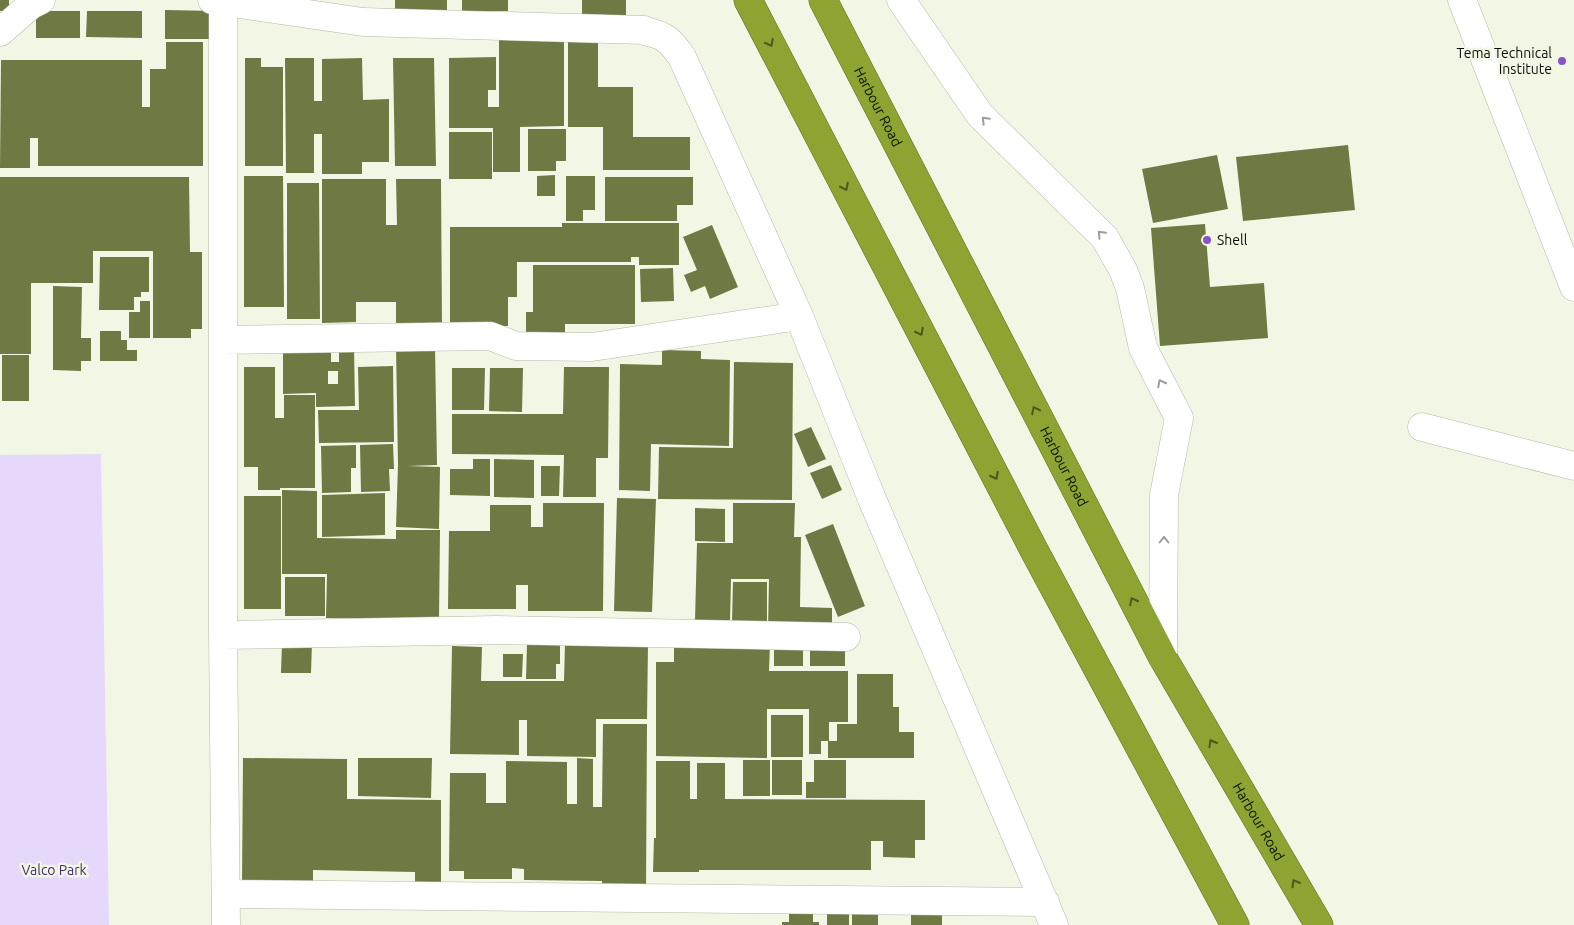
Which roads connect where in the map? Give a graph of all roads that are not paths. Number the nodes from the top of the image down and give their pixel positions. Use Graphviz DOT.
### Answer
graph roads {
  1 [pos="748,0"];
  2 [pos="823,0"];
  3 [pos="901,0"];
  4 [pos="1462,0"];
  5 [pos="220,1"];
  6 [pos="34,2"];
  7 [pos="0,32"];
  8 [pos="1574,287"];
  9 [pos="799,316"];
  10 [pos="224,340"];
  11 [pos="1422,427"];
  12 [pos="1574,466"];
  13 [pos="223,634"];
  14 [pos="846,637"];
  15 [pos="1163,658"];
  16 [pos="227,894"];
  17 [pos="1050,914"];
  18 [pos="226,925"];
  19 [pos="1235,925"];
  20 [pos="1319,925"];
  1 -- 19 [label="highway, one-way"];
  15 -- 2 [label="highway, Harbour Road, one-way"];
  15 -- 3 [label="street, one-way"];
  4 -- 8 [label="street"];
  5 -- 9 [label="street"];
  5 -- 10 [label="street"];
  6 -- 7 [label="street"];
  9 -- 10 [label="street"];
  9 -- 17 [label="street"];
  10 -- 13 [label="street"];
  11 -- 12 [label="street"];
  13 -- 14 [label="street"];
  13 -- 16 [label="street"];
  20 -- 15 [label="highway, Harbour Road, one-way"];
  16 -- 17 [label="street"];
  16 -- 18 [label="street"];
}
